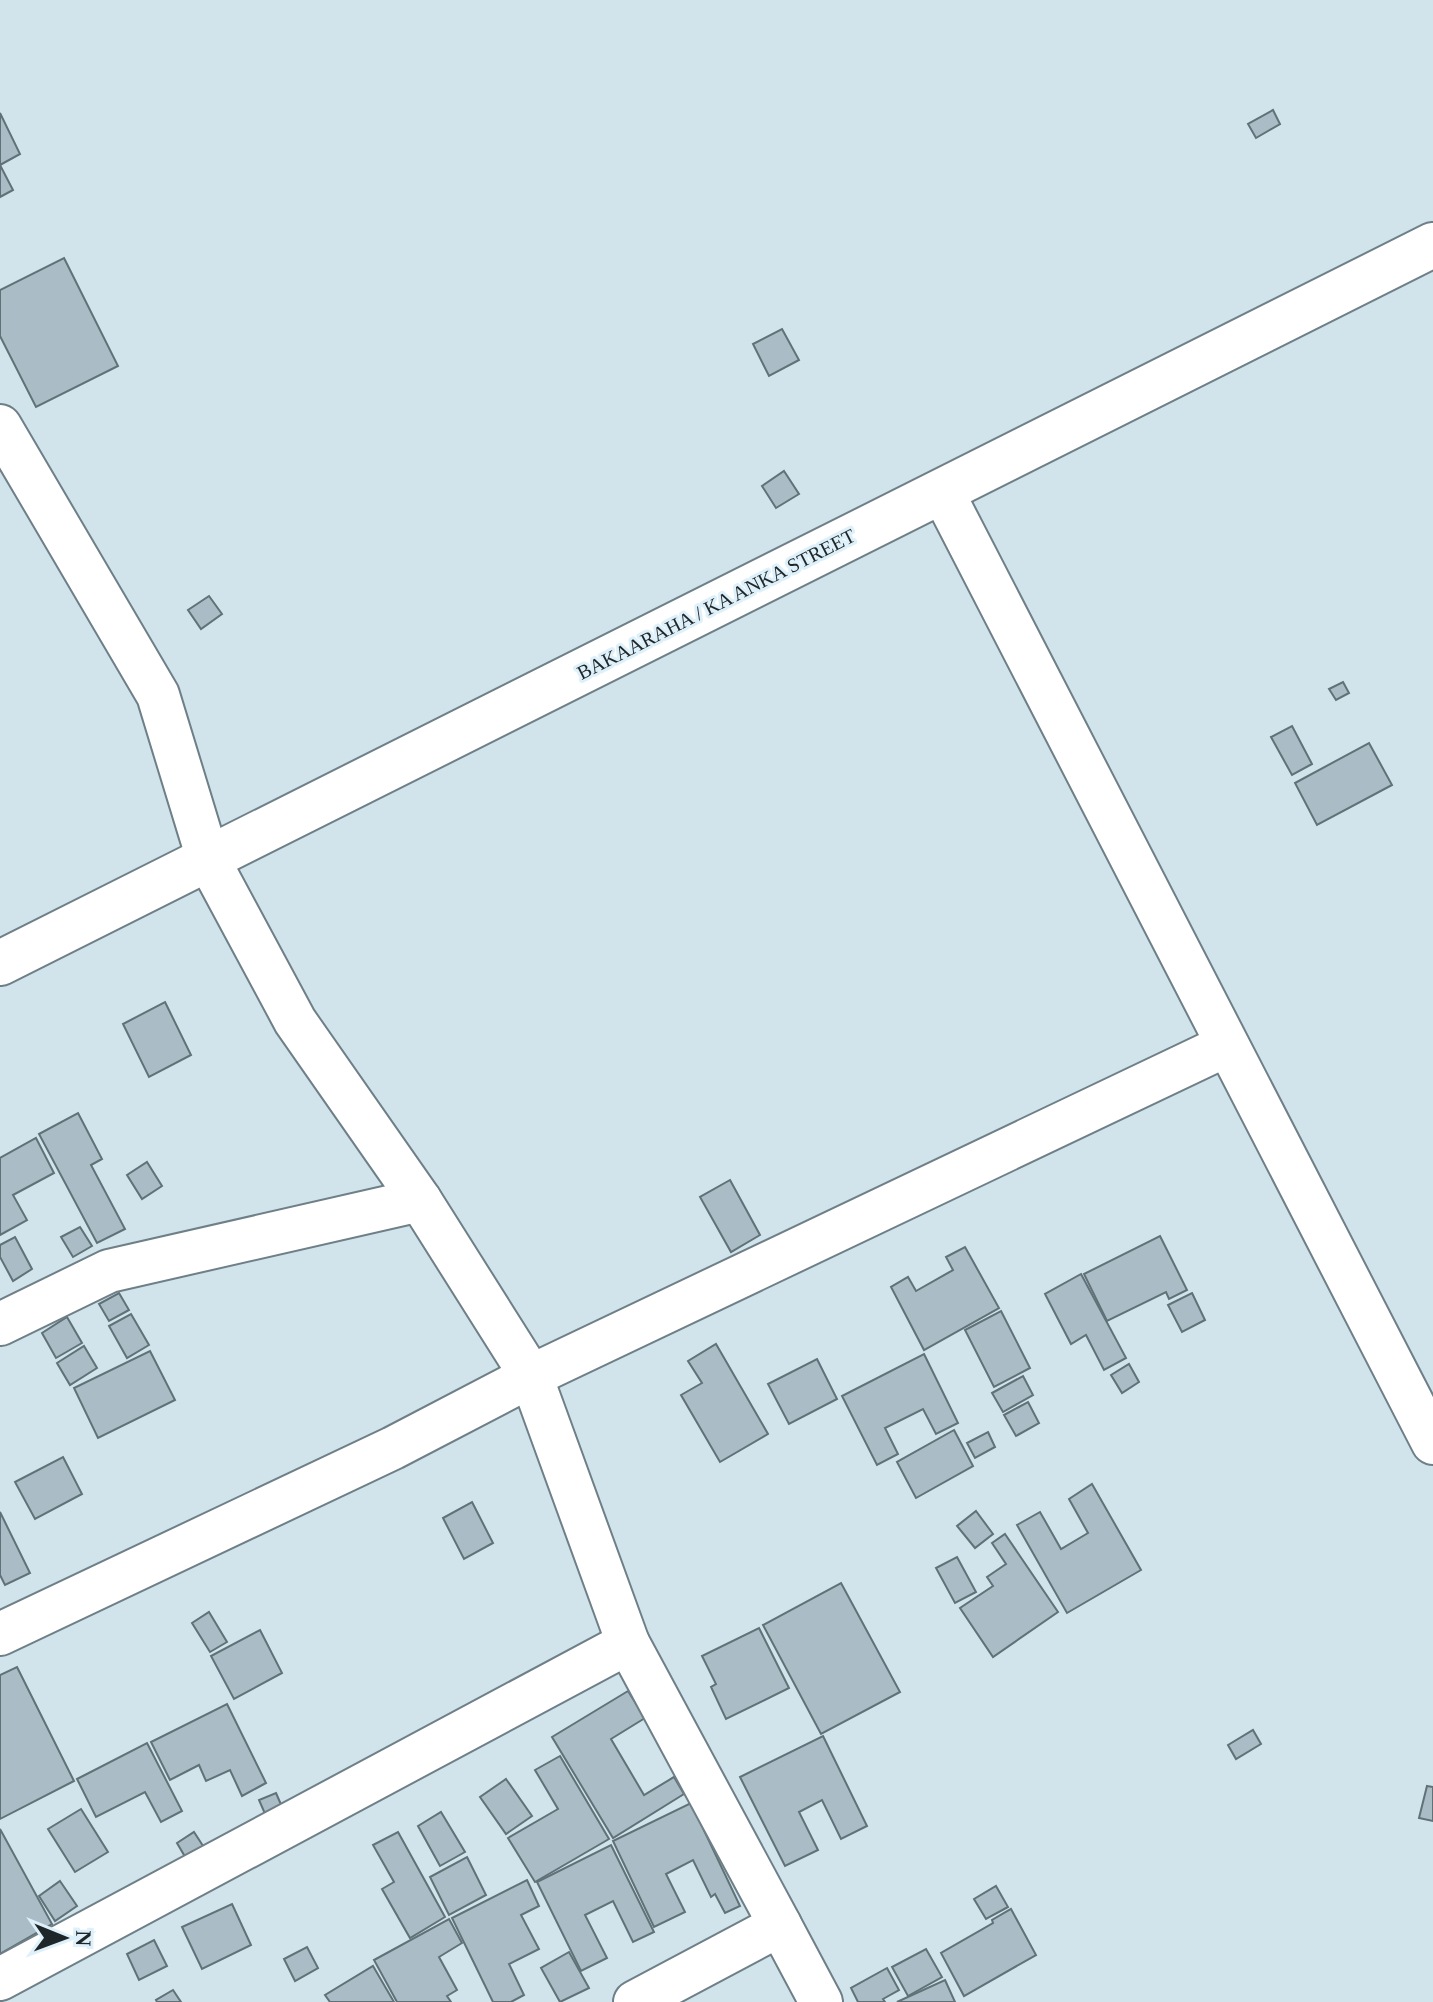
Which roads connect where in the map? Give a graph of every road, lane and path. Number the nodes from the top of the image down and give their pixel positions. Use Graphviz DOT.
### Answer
graph roads {
  1 [pos="1433,245"];
  2 [pos="0,426"];
  3 [pos="942,491"];
  4 [pos="208,859"];
  5 [pos="0,963"];
  6 [pos="1227,1045"];
  7 [pos="420,1200"];
  8 [pos="0,1324"];
  9 [pos="531,1376"];
  10 [pos="1433,1443"];
  11 [pos="0,1634"];
  12 [pos="628,1643"];
  13 [pos="780,1925"];
  14 [pos="0,1979"];
  15 [pos="635,2002"];
  16 [pos="821,2002"];
  1 -- 3 [label="street, BAKAARAHA / KA ANKA STREET"];
  2 -- 4 [label="street"];
  3 -- 4 [label="street, BAKAARAHA / KA ANKA STREET"];
  3 -- 6 [label="street"];
  4 -- 5 [label="street, BAKAARAHA / KA ANKA STREET"];
  4 -- 7 [label="street"];
  6 -- 9 [label="street"];
  6 -- 10 [label="street"];
  7 -- 8 [label="street"];
  7 -- 9 [label="street"];
  9 -- 11 [label="street"];
  9 -- 12 [label="street"];
  12 -- 13 [label="street"];
  12 -- 14 [label="street"];
  13 -- 15 [label="street"];
  13 -- 16 [label="street"];
}
